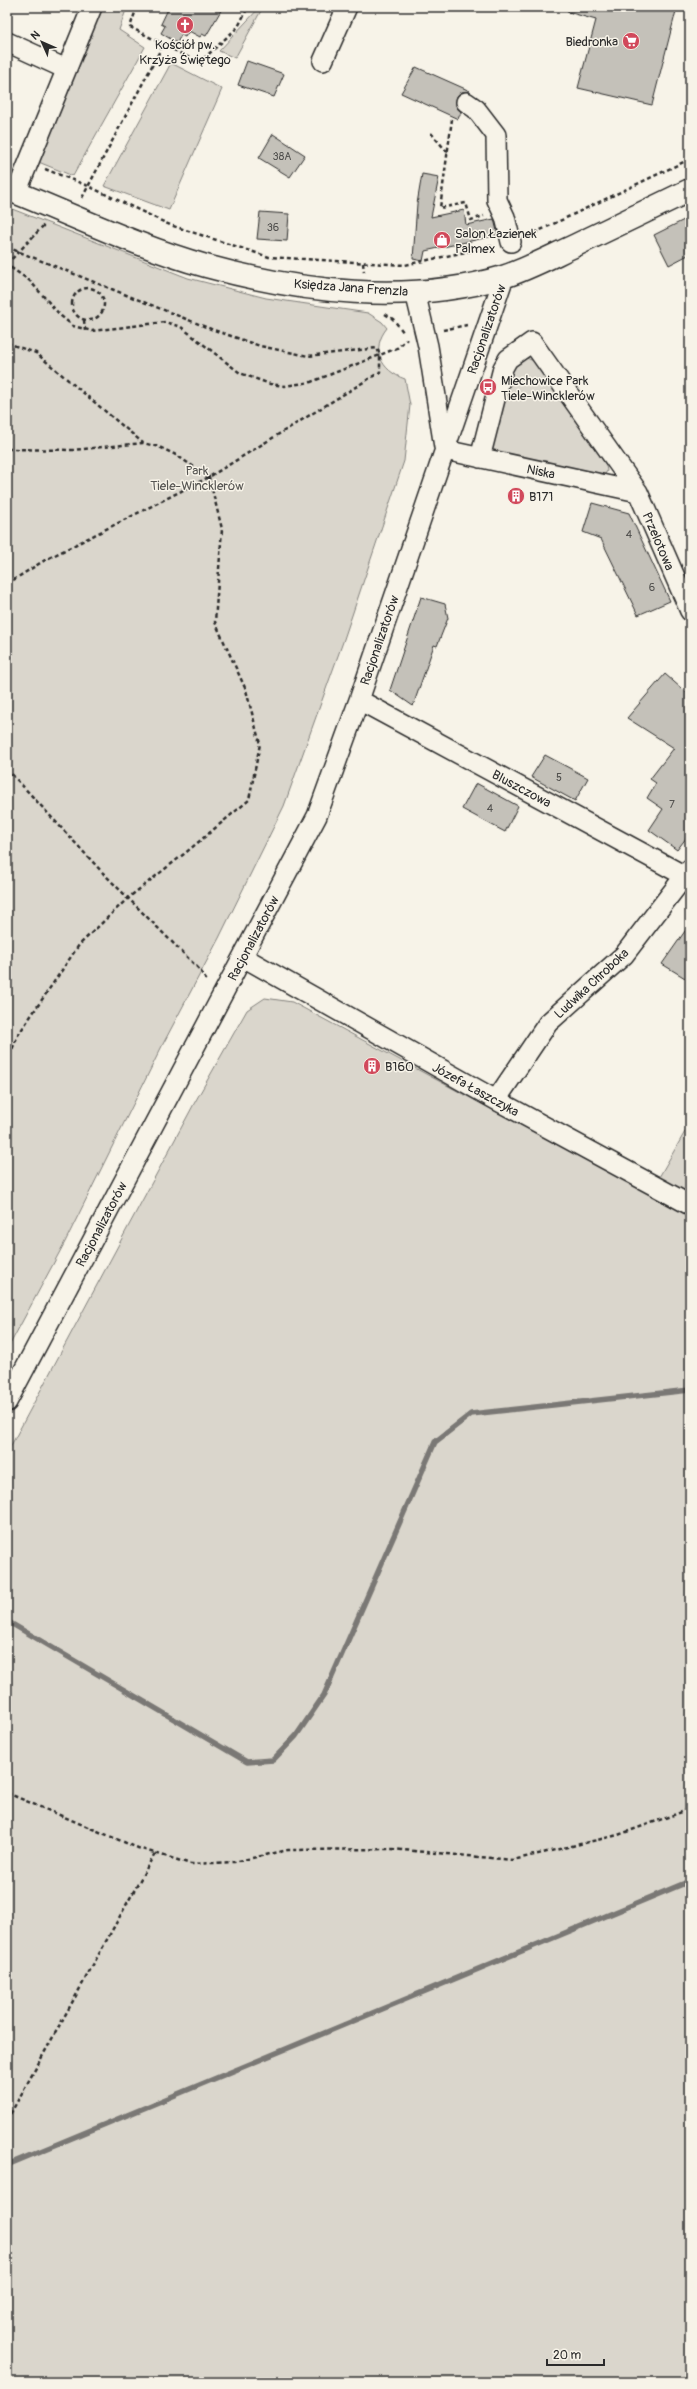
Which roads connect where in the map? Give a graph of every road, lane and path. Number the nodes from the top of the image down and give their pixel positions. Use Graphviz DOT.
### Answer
graph roads {
  1 [pos="92,7"];
  2 [pos="137,7"];
  3 [pos="248,7"];
  4 [pos="347,7"];
  5 [pos="7,42"];
  6 [pos="163,45"];
  7 [pos="323,61"];
  8 [pos="66,69"];
  9 [pos="466,102"];
  10 [pos="452,119"];
  11 [pos="431,133"];
  12 [pos="448,153"];
  13 [pos="690,159"];
  14 [pos="88,186"];
  15 [pos="690,190"];
  16 [pos="11,191"];
  17 [pos="502,212"];
  18 [pos="74,216"];
  19 [pos="48,220"];
  20 [pos="511,242"];
  21 [pos="7,247"];
  22 [pos="21,251"];
  23 [pos="7,264"];
  24 [pos="504,277"];
  25 [pos="99,282"];
  26 [pos="96,289"];
  27 [pos="415,292"];
  28 [pos="84,320"];
  29 [pos="487,326"];
  30 [pos="85,331"];
  31 [pos="425,334"];
  32 [pos="7,342"];
  33 [pos="380,355"];
  34 [pos="143,443"];
  35 [pos="7,449"];
  36 [pos="445,450"];
  37 [pos="480,458"];
  38 [pos="209,477"];
  39 [pos="638,492"];
  40 [pos="7,584"];
  41 [pos="690,611"];
  42 [pos="358,700"];
  43 [pos="7,769"];
  44 [pos="687,872"];
  45 [pos="128,898"];
  46 [pos="243,957"];
  47 [pos="220,999"];
  48 [pos="7,1062"];
  49 [pos="496,1100"];
  50 [pos="690,1205"];
  51 [pos="7,1402"];
  52 [pos="7,1793"];
  53 [pos="690,1809"];
  54 [pos="156,1853"];
  55 [pos="7,2120"];
  1 -- 8 [label="street"];
  2 -- 6 [label="path"];
  3 -- 6 [label="path"];
  4 -- 7 [label="street"];
  5 -- 8 [label="street"];
  6 -- 14 [label="path"];
  8 -- 16 [label="street"];
  9 -- 17 [label="street"];
  10 -- 12 [label="path"];
  11 -- 12 [label="path"];
  12 -- 17 [label="path"];
  13 -- 20 [label="path"];
  14 -- 18 [label="path"];
  14 -- 20 [label="path"];
  15 -- 24 [label="main road, Księdza Jana Frenzla"];
  16 -- 18 [label="main road, Księdza Jana Frenzla"];
  17 -- 20 [label="street"];
  18 -- 27 [label="main road, Księdza Jana Frenzla"];
  19 -- 22 [label="path"];
  21 -- 22 [label="path"];
  22 -- 23 [label="path"];
  22 -- 25 [label="path"];
  23 -- 30 [label="path"];
  24 -- 27 [label="main road, Księdza Jana Frenzla"];
  24 -- 29 [label="street, Racjonalizatorów"];
  25 -- 26 [label="path"];
  25 -- 33 [label="path"];
  26 -- 28 [label="path"];
  26 -- 28 [label="path"];
  27 -- 31 [label="street, Racjonalizatorów"];
  28 -- 30 [label="path"];
  29 -- 31 [label="path"];
  29 -- 36 [label="street, Racjonalizatorów"];
  30 -- 33 [label="path"];
  31 -- 33 [label="path"];
  31 -- 36 [label="street, Racjonalizatorów"];
  32 -- 34 [label="path"];
  33 -- 38 [label="path"];
  34 -- 35 [label="path"];
  34 -- 38 [label="path"];
  36 -- 37 [label="street, Niska"];
  36 -- 42 [label="street, Racjonalizatorów"];
  37 -- 39 [label="street, Niska"];
  37 -- 39 [label="street, Przelotowa"];
  38 -- 40 [label="path"];
  38 -- 45 [label="path"];
  39 -- 41 [label="street, Przelotowa"];
  42 -- 44 [label="street, Bluszczowa"];
  42 -- 46 [label="street, Racjonalizatorów"];
  43 -- 45 [label="path"];
  44 -- 49 [label="street, Ludwika Chroboka"];
  45 -- 47 [label="path"];
  45 -- 48 [label="path"];
  46 -- 47 [label="street, Racjonalizatorów"];
  46 -- 49 [label="street, Józefa Łaszczyka"];
  47 -- 51 [label="street, Racjonalizatorów"];
  49 -- 50 [label="street, Józefa Łaszczyka"];
  52 -- 54 [label="path"];
  53 -- 54 [label="path"];
  54 -- 55 [label="path"];
}
